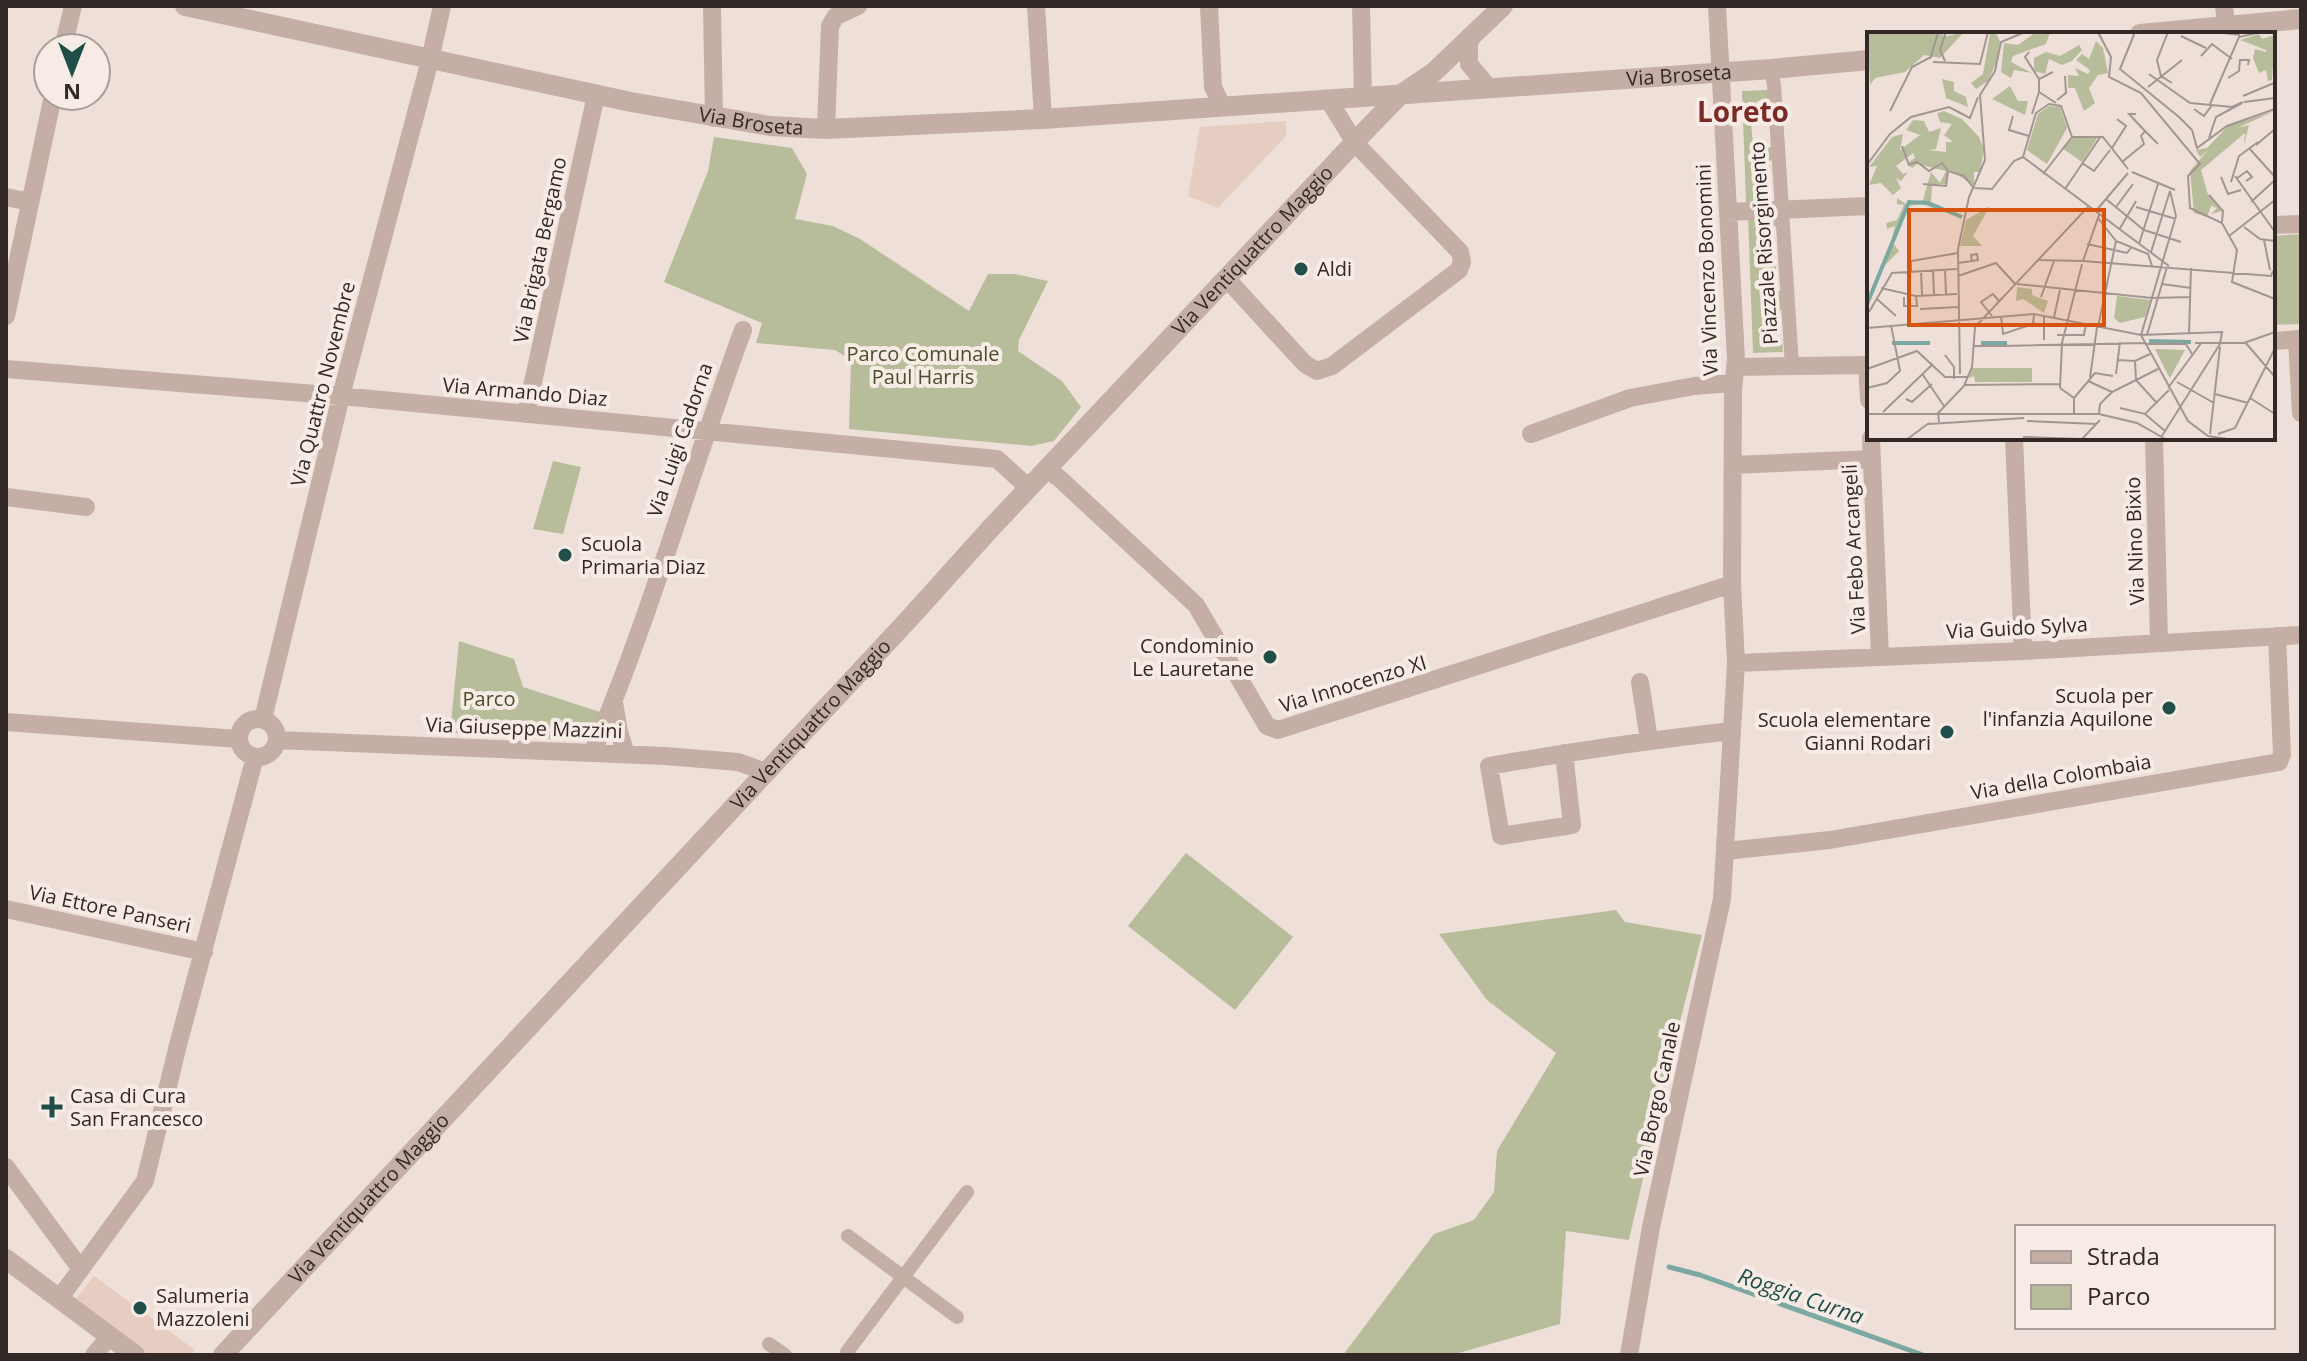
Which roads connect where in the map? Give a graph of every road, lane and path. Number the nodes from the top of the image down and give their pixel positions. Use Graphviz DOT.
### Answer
graph roads {
  1 [pos="73,6"];
  2 [pos="185,6"];
  3 [pos="442,6"];
  4 [pos="712,6"];
  5 [pos="858,6"];
  6 [pos="1036,6"];
  7 [pos="1209,6"];
  8 [pos="1361,6"];
  9 [pos="1503,6"];
  10 [pos="1717,6"];
  11 [pos="218,10"];
  12 [pos="2225,16"];
  13 [pos="2301,19"];
  14 [pos="67,32"];
  15 [pos="2149,32"];
  16 [pos="1472,36"];
  17 [pos="430,60"];
  18 [pos="1867,60"];
  19 [pos="1771,69"];
  20 [pos="1720,73"];
  21 [pos="1490,89"];
  22 [pos="596,95"];
  23 [pos="1400,95"];
  24 [pos="1363,97"];
  25 [pos="1328,99"];
  26 [pos="1222,106"];
  27 [pos="50,112"];
  28 [pos="714,118"];
  29 [pos="1043,119"];
  30 [pos="826,129"];
  31 [pos="1355,143"];
  32 [pos="6,197"];
  33 [pos="30,202"];
  34 [pos="1867,206"];
  35 [pos="1781,210"];
  36 [pos="1728,212"];
  37 [pos="2301,224"];
  38 [pos="2275,225"];
  39 [pos="1226,278"];
  40 [pos="6,316"];
  41 [pos="743,330"];
  42 [pos="2299,339"];
  43 [pos="2275,341"];
  44 [pos="1867,365"];
  45 [pos="1792,366"];
  46 [pos="6,369"];
  47 [pos="1734,375"];
  48 [pos="341,396"];
  49 [pos="2301,413"];
  50 [pos="526,414"];
  51 [pos="706,431"];
  52 [pos="1531,434"];
  53 [pos="1871,440"];
  54 [pos="2014,440"];
  55 [pos="2154,440"];
  56 [pos="1872,459"];
  57 [pos="1733,465"];
  58 [pos="1047,470"];
  59 [pos="1029,488"];
  60 [pos="6,497"];
  61 [pos="86,507"];
  62 [pos="1732,584"];
  63 [pos="2301,635"];
  64 [pos="2277,636"];
  65 [pos="2159,642"];
  66 [pos="2023,651"];
  67 [pos="1880,657"];
  68 [pos="1736,663"];
  69 [pos="1640,682"];
  70 [pos="614,702"];
  71 [pos="263,719"];
  72 [pos="6,722"];
  73 [pos="1732,731"];
  74 [pos="238,739"];
  75 [pos="277,740"];
  76 [pos="1649,740"];
  77 [pos="593,751"];
  78 [pos="1564,753"];
  79 [pos="626,754"];
  80 [pos="255,757"];
  81 [pos="766,772"];
  82 [pos="1726,851"];
  83 [pos="6,909"];
  84 [pos="204,952"];
  85 [pos="6,1167"];
  86 [pos="967,1192"];
  87 [pos="848,1236"];
  88 [pos="6,1259"];
  89 [pos="80,1268"];
  90 [pos="903,1277"];
  91 [pos="59,1299"];
  92 [pos="957,1317"];
  93 [pos="110,1336"];
  94 [pos="769,1344"];
  95 [pos="847,1352"];
  96 [pos="94,1355"];
  97 [pos="135,1355"];
  98 [pos="223,1355"];
  99 [pos="785,1355"];
  100 [pos="1629,1355"];
  1 -- 14 [label="street"];
  2 -- 11 [label="street, Via Broseta"];
  3 -- 17 [label="street, Via Quattro Novembre"];
  4 -- 28 [label="street"];
  5 -- 30 [label="street"];
  6 -- 29 [label="street"];
  7 -- 26 [label="street"];
  8 -- 24 [label="street"];
  9 -- 16 [label="street, Via Ventiquattro Maggio"];
  10 -- 20 [label="street, Via Vincenzo Bonomini"];
  11 -- 17 [label="street, Via Broseta"];
  12 -- 13 [label="street"];
  12 -- 15 [label="street"];
  16 -- 21 [label="street"];
  16 -- 23 [label="street, Via Ventiquattro Maggio"];
  17 -- 22 [label="street, Via Broseta"];
  17 -- 48 [label="street, Via Quattro Novembre"];
  18 -- 19 [label="street, Via Broseta"];
  19 -- 20 [label="street, Via Broseta"];
  19 -- 35 [label="street, Piazzale Risorgimento"];
  20 -- 21 [label="street, Via Broseta"];
  20 -- 36 [label="street, Via Vincenzo Bonomini"];
  21 -- 23 [label="street, Via Broseta"];
  22 -- 28 [label="street, Via Broseta"];
  22 -- 50 [label="street, Via Brigata Bergamo"];
  23 -- 24 [label="street, Via Broseta"];
  23 -- 31 [label="street, Via Ventiquattro Maggio"];
  24 -- 25 [label="street, Via Broseta"];
  25 -- 26 [label="street, Via Broseta"];
  25 -- 31 [label="street"];
  26 -- 29 [label="street, Via Broseta"];
  27 -- 33 [label="street"];
  28 -- 30 [label="street, Via Broseta"];
  29 -- 30 [label="street, Via Broseta"];
  31 -- 39 [label="street, Via Ventiquattro Maggio"];
  31 -- 39 [label="street"];
  32 -- 33 [label="street"];
  33 -- 40 [label="street"];
  34 -- 35 [label="street"];
  35 -- 36 [label="street"];
  35 -- 45 [label="street, Piazzale Risorgimento"];
  36 -- 47 [label="street, Via Vincenzo Bonomini"];
  37 -- 38 [label="street"];
  39 -- 58 [label="street, Via Ventiquattro Maggio"];
  41 -- 51 [label="street, Via Luigi Cadorna"];
  42 -- 43 [label="street"];
  42 -- 49 [label="street"];
  44 -- 45 [label="street"];
  45 -- 47 [label="street"];
  46 -- 48 [label="street, Via Armando Diaz"];
  47 -- 52 [label="street"];
  47 -- 57 [label="street, Via Vincenzo Bonomini"];
  48 -- 50 [label="street, Via Armando Diaz"];
  48 -- 71 [label="street, Via Quattro Novembre"];
  50 -- 51 [label="street, Via Armando Diaz"];
  51 -- 59 [label="street, Via Armando Diaz"];
  51 -- 70 [label="street, Via Luigi Cadorna"];
  53 -- 56 [label="street, Via Febo Arcangeli"];
  54 -- 66 [label="street"];
  55 -- 65 [label="street, Via Nino Bixio"];
  56 -- 57 [label="street"];
  56 -- 67 [label="street, Via Febo Arcangeli"];
  57 -- 62 [label="street, Via Vincenzo Bonomini"];
  58 -- 59 [label="street, Via Ventiquattro Maggio"];
  58 -- 62 [label="street, Via Innocenzo XI"];
  59 -- 81 [label="street, Via Ventiquattro Maggio"];
  60 -- 61 [label="street"];
  62 -- 68 [label="street, Via Vincenzo Bonomini"];
  63 -- 64 [label="street, Via Guido Sylva"];
  64 -- 65 [label="street, Via Guido Sylva"];
  64 -- 82 [label="street, Via della Colombaia"];
  65 -- 66 [label="street, Via Guido Sylva"];
  66 -- 67 [label="street, Via Guido Sylva"];
  67 -- 68 [label="street, Via Guido Sylva"];
  68 -- 73 [label="street, Via Vincenzo Bonomini"];
  69 -- 76 [label="street"];
  70 -- 77 [label="street, Via Luigi Cadorna"];
  70 -- 79 [label="street"];
  71 -- 74 [label="street"];
  71 -- 75 [label="street"];
  72 -- 74 [label="street"];
  73 -- 76 [label="street"];
  73 -- 82 [label="street, Via Vincenzo Bonomini"];
  74 -- 80 [label="street"];
  75 -- 77 [label="street, Via Giuseppe Mazzini"];
  75 -- 80 [label="street"];
  76 -- 78 [label="street"];
  77 -- 79 [label="street, Via Giuseppe Mazzini"];
  78 -- 78 [label="street"];
  79 -- 81 [label="street, Via Giuseppe Mazzini"];
  80 -- 84 [label="street"];
  81 -- 98 [label="street, Via Ventiquattro Maggio"];
  82 -- 100 [label="street, Via Borgo Canale"];
  83 -- 84 [label="street, Via Ettore Panseri"];
  84 -- 89 [label="street"];
  85 -- 89 [label="street"];
  86 -- 90 [label="street"];
  87 -- 90 [label="street"];
  88 -- 91 [label="street"];
  89 -- 91 [label="street"];
  90 -- 92 [label="street"];
  90 -- 95 [label="street"];
  91 -- 93 [label="street"];
  93 -- 96 [label="street"];
  93 -- 97 [label="street"];
  94 -- 99 [label="street"];
}
